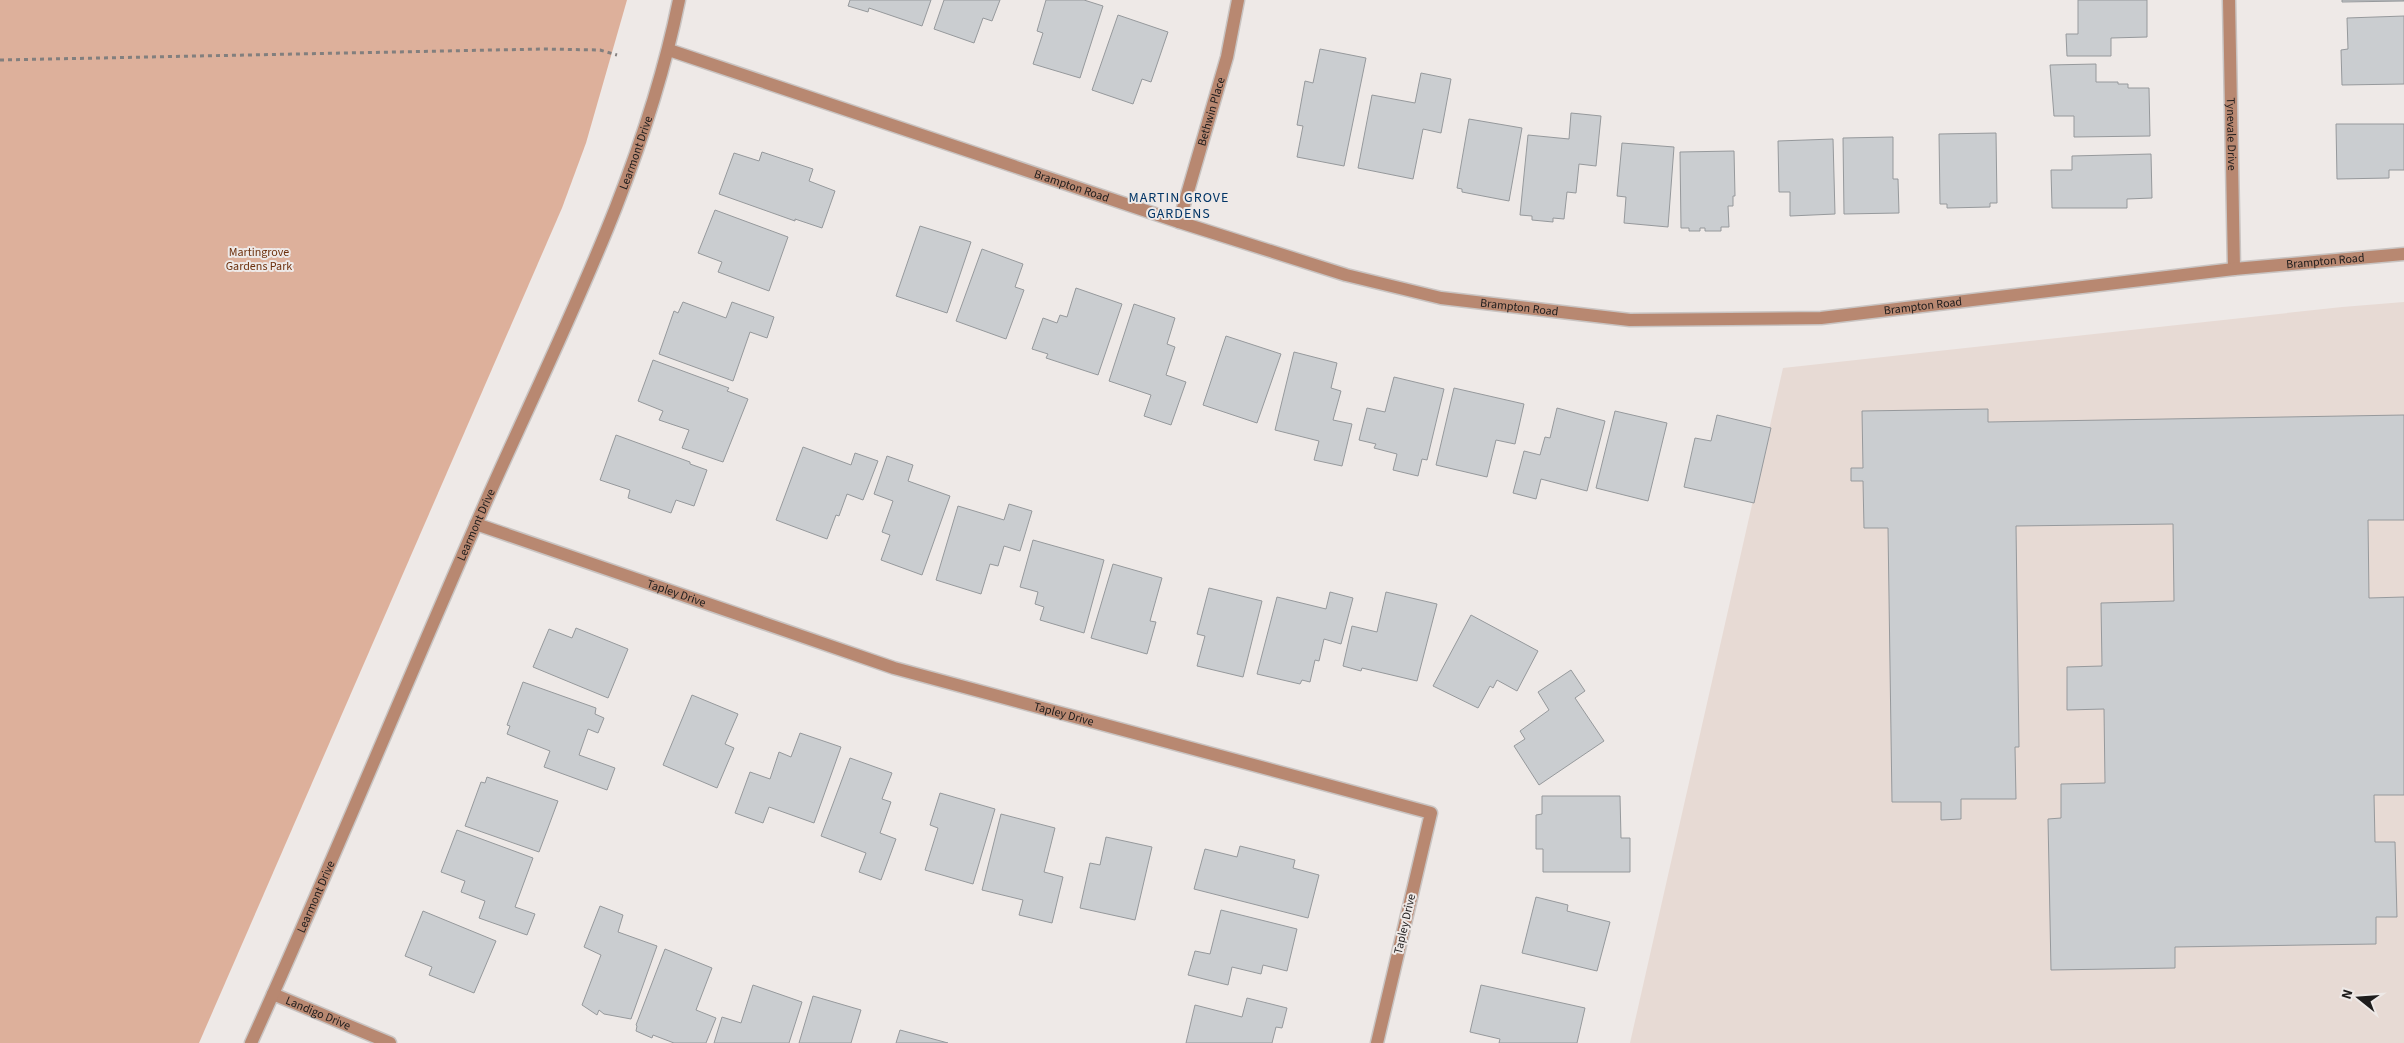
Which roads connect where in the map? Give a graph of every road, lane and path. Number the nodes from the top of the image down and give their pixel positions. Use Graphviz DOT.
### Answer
graph roads {
  1 [pos="679,0"];
  2 [pos="1238,0"];
  3 [pos="2229,0"];
  4 [pos="669,50"];
  5 [pos="617,54"];
  6 [pos="0,60"];
  7 [pos="1179,222"];
  8 [pos="2404,254"];
  9 [pos="2234,268"];
  10 [pos="476,524"];
  11 [pos="273,994"];
  12 [pos="251,1043"];
  13 [pos="390,1043"];
  14 [pos="1377,1043"];
  1 -- 4 [label="street, Learmont Drive"];
  2 -- 7 [label="street, Bethwin Place"];
  3 -- 9 [label="street, Tynevale Drive"];
  4 -- 7 [label="street, Brampton Road"];
  4 -- 10 [label="street, Learmont Drive"];
  5 -- 6 [label="path"];
  7 -- 9 [label="street, Brampton Road"];
  8 -- 9 [label="street, Brampton Road"];
  10 -- 11 [label="street, Learmont Drive"];
  10 -- 14 [label="street, Tapley Drive"];
  11 -- 12 [label="street, Learmont Drive"];
  11 -- 13 [label="street, Landigo Drive"];
}
